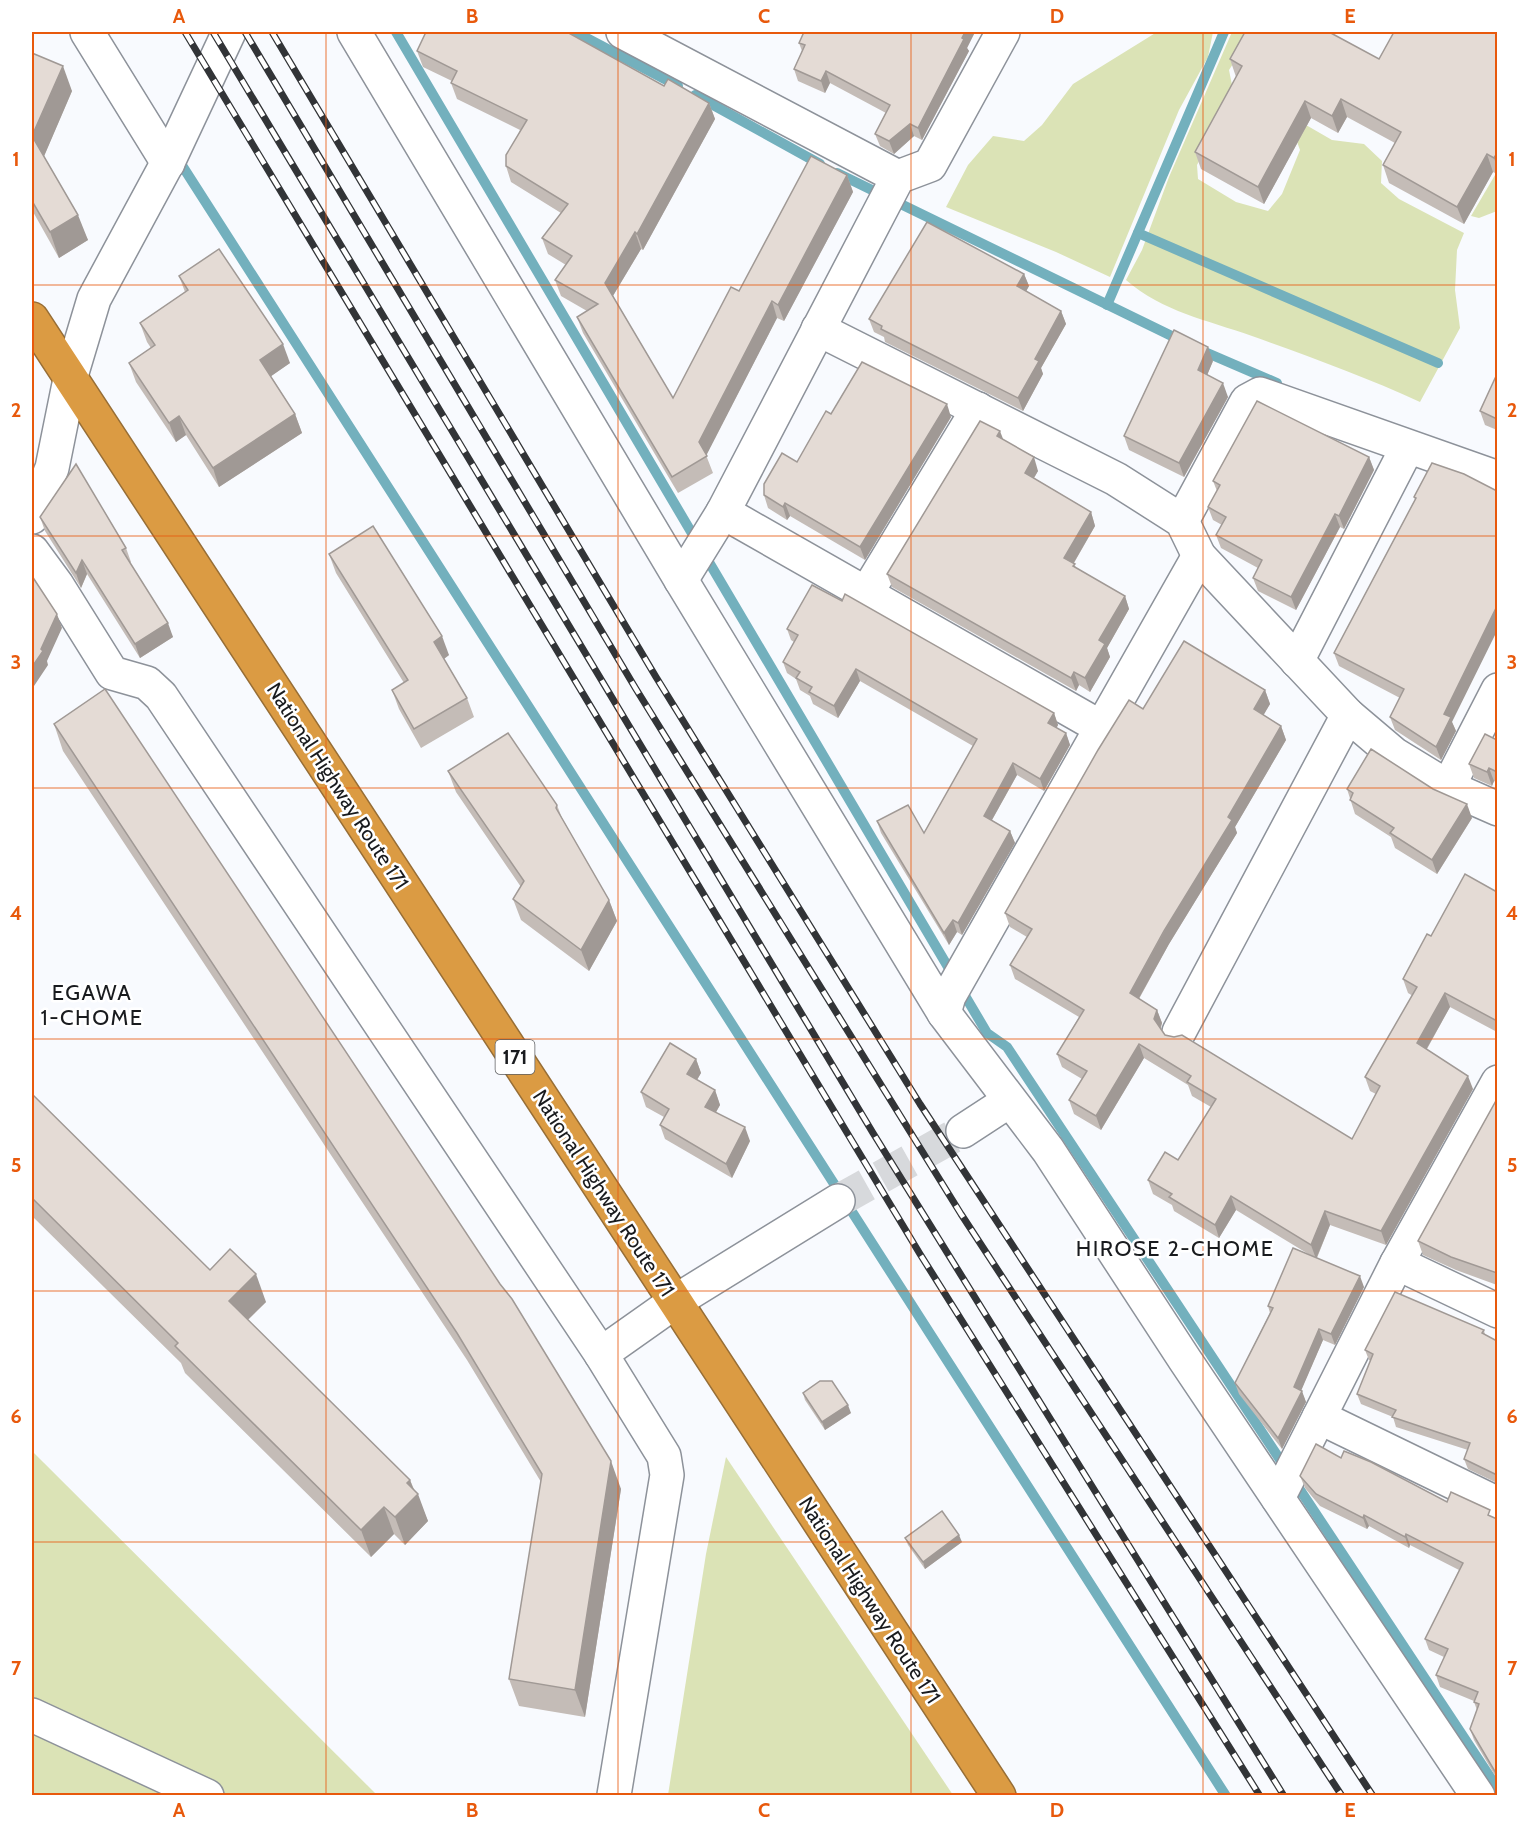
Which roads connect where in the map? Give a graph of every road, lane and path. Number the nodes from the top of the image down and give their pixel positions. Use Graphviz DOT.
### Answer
graph roads {
  1 [pos="87,32"];
  2 [pos="229,32"];
  3 [pos="354,32"];
  4 [pos="623,32"];
  5 [pos="1003,32"];
  6 [pos="172,153"];
  7 [pos="898,177"];
  8 [pos="32,319"];
  9 [pos="818,330"];
  10 [pos="70,378"];
  11 [pos="978,410"];
  12 [pos="1407,448"];
  13 [pos="1497,478"];
  14 [pos="32,517"];
  15 [pos="1182,521"];
  16 [pos="701,547"];
  17 [pos="32,551"];
  18 [pos="1199,556"];
  19 [pos="866,594"];
  20 [pos="1298,661"];
  21 [pos="1497,690"];
  22 [pos="1348,715"];
  23 [pos="1102,728"];
  24 [pos="1448,788"];
  25 [pos="1497,809"];
  26 [pos="946,1005"];
  27 [pos="1179,1032"];
  28 [pos="1497,1082"];
  29 [pos="1009,1101"];
  30 [pos="963,1131"];
  31 [pos="838,1201"];
  32 [pos="1397,1263"];
  33 [pos="676,1301"];
  34 [pos="1497,1311"];
  35 [pos="601,1354"];
  36 [pos="1319,1417"];
  37 [pos="1285,1482"];
  38 [pos="1497,1504"];
  39 [pos="32,1715"];
  40 [pos="207,1796"];
  41 [pos="614,1796"];
  42 [pos="999,1796"];
  43 [pos="1478,1796"];
  1 -- 6 [label="street"];
  2 -- 6 [label="street"];
  3 -- 16 [label="street"];
  4 -- 7 [label="street"];
  5 -- 7 [label="street"];
  6 -- 10 [label="street"];
  7 -- 9 [label="street"];
  8 -- 10 [label="highway, National Highway Route 171 / 171"];
  9 -- 11 [label="street"];
  9 -- 16 [label="street"];
  10 -- 14 [label="street"];
  10 -- 33 [label="highway, National Highway Route 171 / 171"];
  11 -- 15 [label="street"];
  11 -- 19 [label="street"];
  12 -- 13 [label="street"];
  12 -- 15 [label="street"];
  12 -- 20 [label="street"];
  15 -- 18 [label="street"];
  16 -- 19 [label="street"];
  16 -- 26 [label="street"];
  17 -- 35 [label="street"];
  18 -- 20 [label="street"];
  18 -- 23 [label="street"];
  19 -- 23 [label="street"];
  20 -- 22 [label="street"];
  21 -- 24 [label="street"];
  22 -- 24 [label="street"];
  22 -- 27 [label="street"];
  23 -- 26 [label="street"];
  24 -- 25 [label="street"];
  26 -- 29 [label="street"];
  28 -- 32 [label="street"];
  29 -- 30 [label="street"];
  29 -- 37 [label="street"];
  31 -- 33 [label="street"];
  32 -- 34 [label="street"];
  32 -- 36 [label="street"];
  33 -- 35 [label="street"];
  33 -- 42 [label="highway, National Highway Route 171 / 171"];
  35 -- 41 [label="street"];
  36 -- 37 [label="street"];
  36 -- 38 [label="street"];
  37 -- 43 [label="street"];
  39 -- 40 [label="street"];
}
